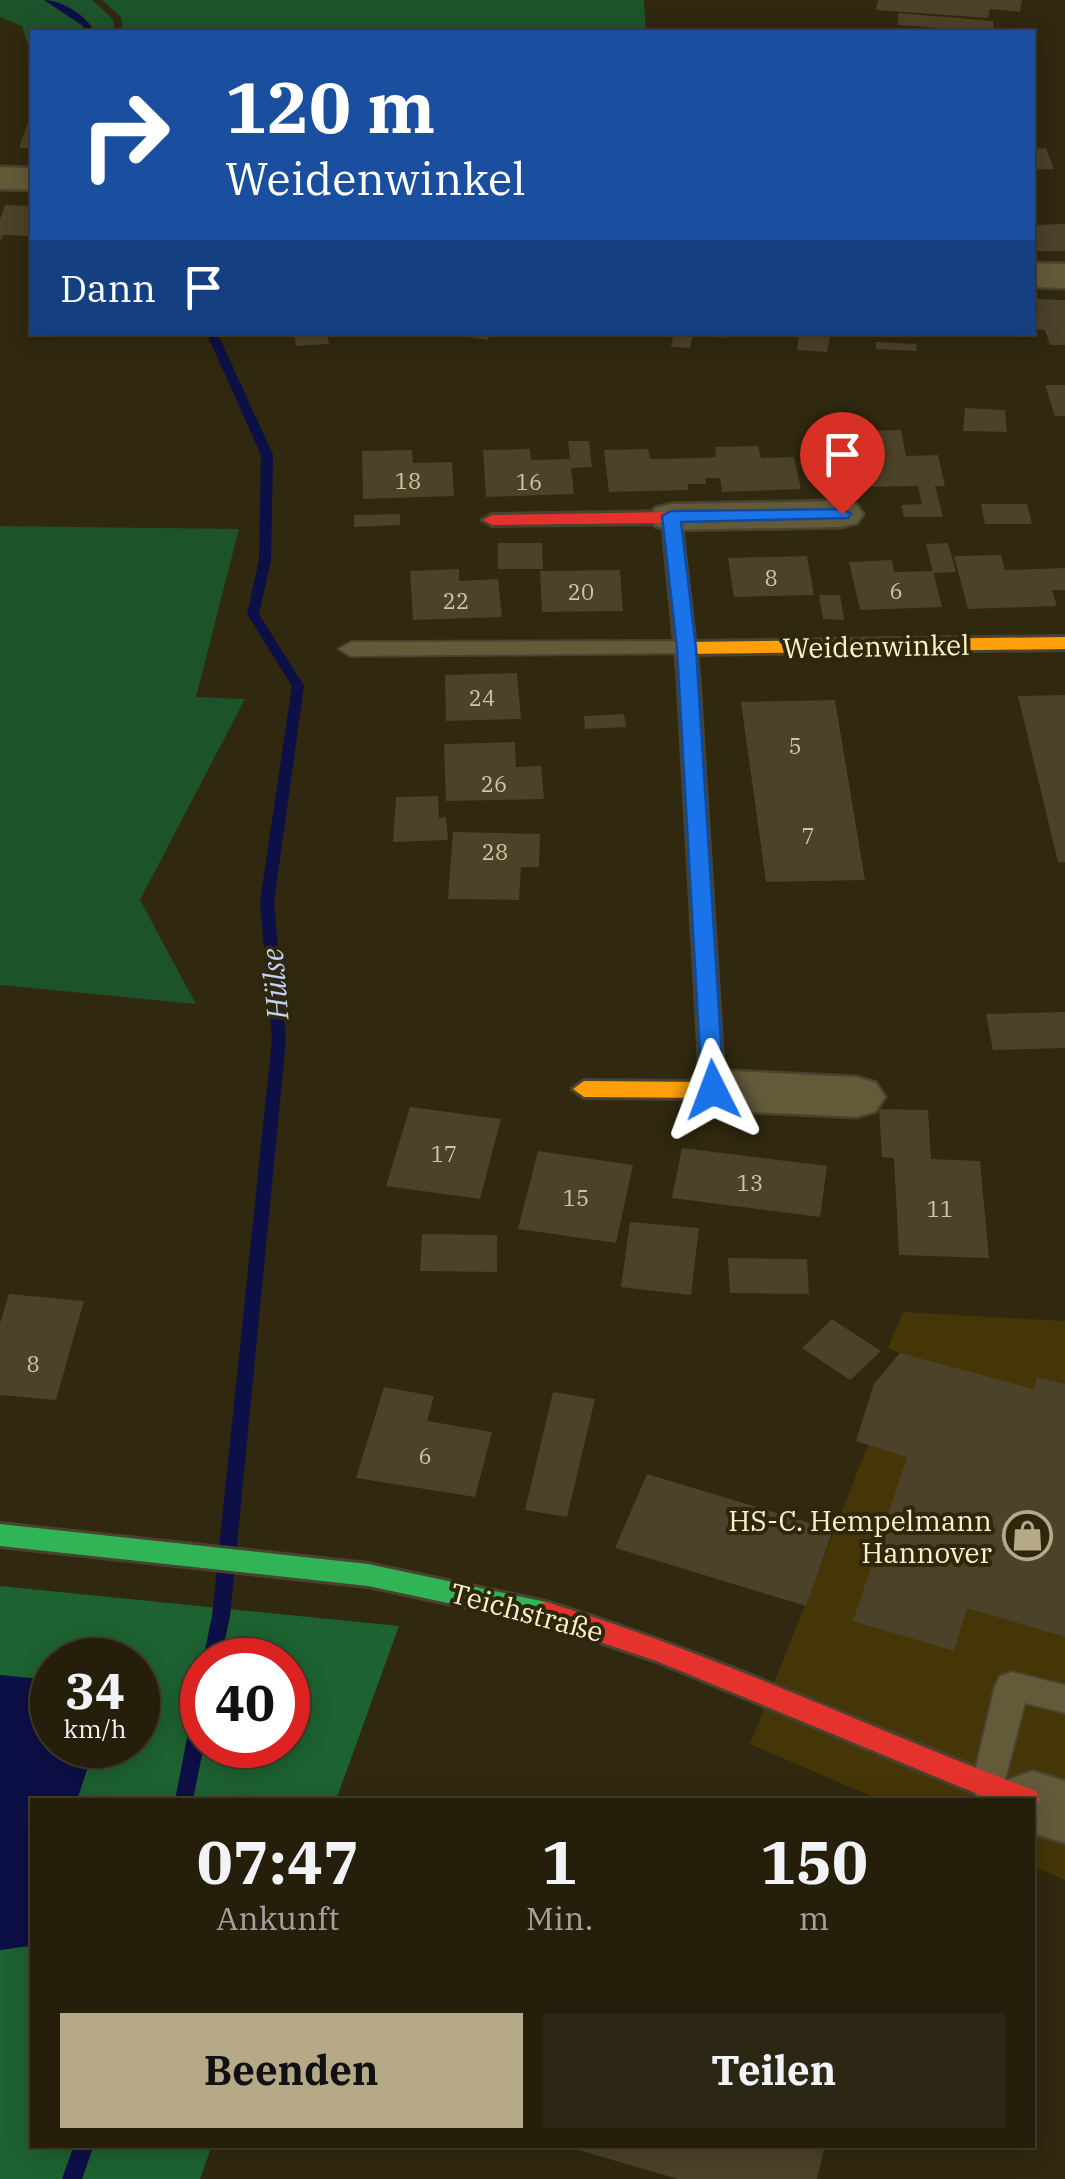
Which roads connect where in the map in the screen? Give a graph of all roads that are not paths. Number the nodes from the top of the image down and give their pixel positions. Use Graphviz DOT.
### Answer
graph roads {
  1 [pos="0,178"];
  2 [pos="30,179"];
  3 [pos="1035,275"];
  4 [pos="1065,276"];
  5 [pos="842,514"];
  6 [pos="671,516"];
  7 [pos="492,520"];
  8 [pos="1065,643"];
  9 [pos="687,648"];
  10 [pos="351,650"];
  11 [pos="584,1088"];
  12 [pos="713,1090"];
  13 [pos="857,1096"];
  14 [pos="0,1535"];
  15 [pos="1065,1700"];
  16 [pos="1015,1797"];
  17 [pos="1035,1803"];
  18 [pos="1065,1812"];
  1 -- 2 [label="street"];
  3 -- 4 [label="street"];
  5 -- 6 [label="street"];
  6 -- 7 [label="street"];
  6 -- 9 [label="street"];
  8 -- 9 [label="street, Weidenwinkel"];
  9 -- 10 [label="lane"];
  9 -- 12 [label="street"];
  11 -- 12 [label="street"];
  12 -- 13 [label="street"];
  14 -- 16 [label="street, Teichstraße"];
  15 -- 16 [label="lane"];
  17 -- 18 [label="street, Teichstraße"];
}
